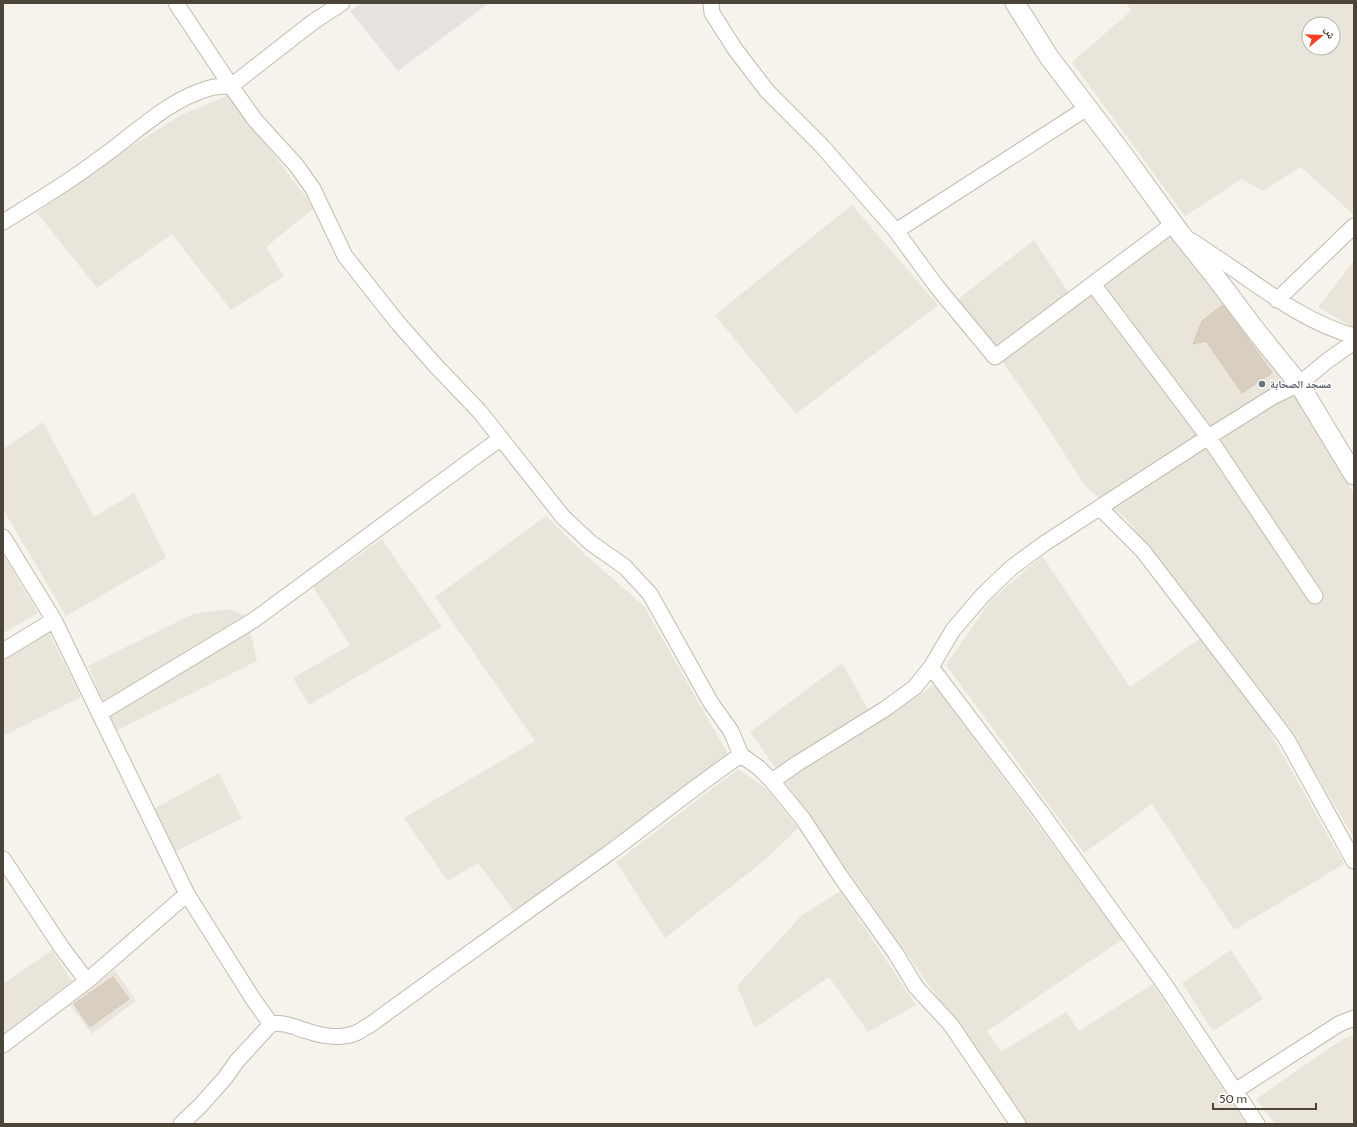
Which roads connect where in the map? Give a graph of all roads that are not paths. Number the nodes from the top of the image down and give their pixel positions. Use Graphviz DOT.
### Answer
graph roads {
  1 [pos="176,3"];
  2 [pos="342,3"];
  3 [pos="711,3"];
  4 [pos="1015,3"];
  5 [pos="231,86"];
  6 [pos="1087,108"];
  7 [pos="3,222"];
  8 [pos="1354,226"];
  9 [pos="1177,229"];
  10 [pos="896,231"];
  11 [pos="1093,284"];
  12 [pos="1277,300"];
  13 [pos="1354,336"];
  14 [pos="1354,342"];
  15 [pos="1299,384"];
  16 [pos="501,438"];
  17 [pos="1209,438"];
  18 [pos="1354,475"];
  19 [pos="1100,508"];
  20 [pos="3,537"];
  21 [pos="1315,596"];
  22 [pos="54,620"];
  23 [pos="3,651"];
  24 [pos="931,667"];
  25 [pos="100,713"];
  26 [pos="740,756"];
  27 [pos="772,781"];
  28 [pos="3,858"];
  29 [pos="1354,861"];
  30 [pos="187,894"];
  31 [pos="87,980"];
  32 [pos="1354,1018"];
  33 [pos="271,1024"];
  34 [pos="3,1045"];
  35 [pos="1235,1091"];
  36 [pos="181,1124"];
  37 [pos="1018,1124"];
  38 [pos="1257,1124"];
  1 -- 5 [label="street"];
  2 -- 5 [label="street"];
  3 -- 10 [label="street"];
  4 -- 6 [label="street"];
  5 -- 7 [label="street"];
  5 -- 16 [label="street"];
  6 -- 9 [label="street"];
  6 -- 10 [label="street"];
  8 -- 12 [label="street"];
  9 -- 11 [label="street"];
  9 -- 12 [label="street"];
  9 -- 15 [label="street"];
  10 -- 11 [label="street"];
  11 -- 17 [label="street"];
  12 -- 13 [label="street"];
  14 -- 15 [label="street"];
  15 -- 17 [label="street"];
  15 -- 18 [label="street"];
  16 -- 25 [label="street"];
  16 -- 26 [label="street"];
  17 -- 19 [label="street"];
  17 -- 21 [label="street"];
  19 -- 24 [label="street"];
  19 -- 29 [label="street"];
  20 -- 22 [label="street"];
  22 -- 23 [label="street"];
  22 -- 25 [label="street"];
  24 -- 27 [label="street"];
  24 -- 35 [label="street"];
  25 -- 30 [label="street"];
  26 -- 27 [label="street"];
  26 -- 33 [label="street"];
  27 -- 37 [label="street"];
  28 -- 31 [label="street"];
  30 -- 31 [label="street"];
  30 -- 33 [label="street"];
  31 -- 34 [label="street"];
  32 -- 35 [label="street"];
  33 -- 36 [label="street"];
  35 -- 38 [label="street"];
}
